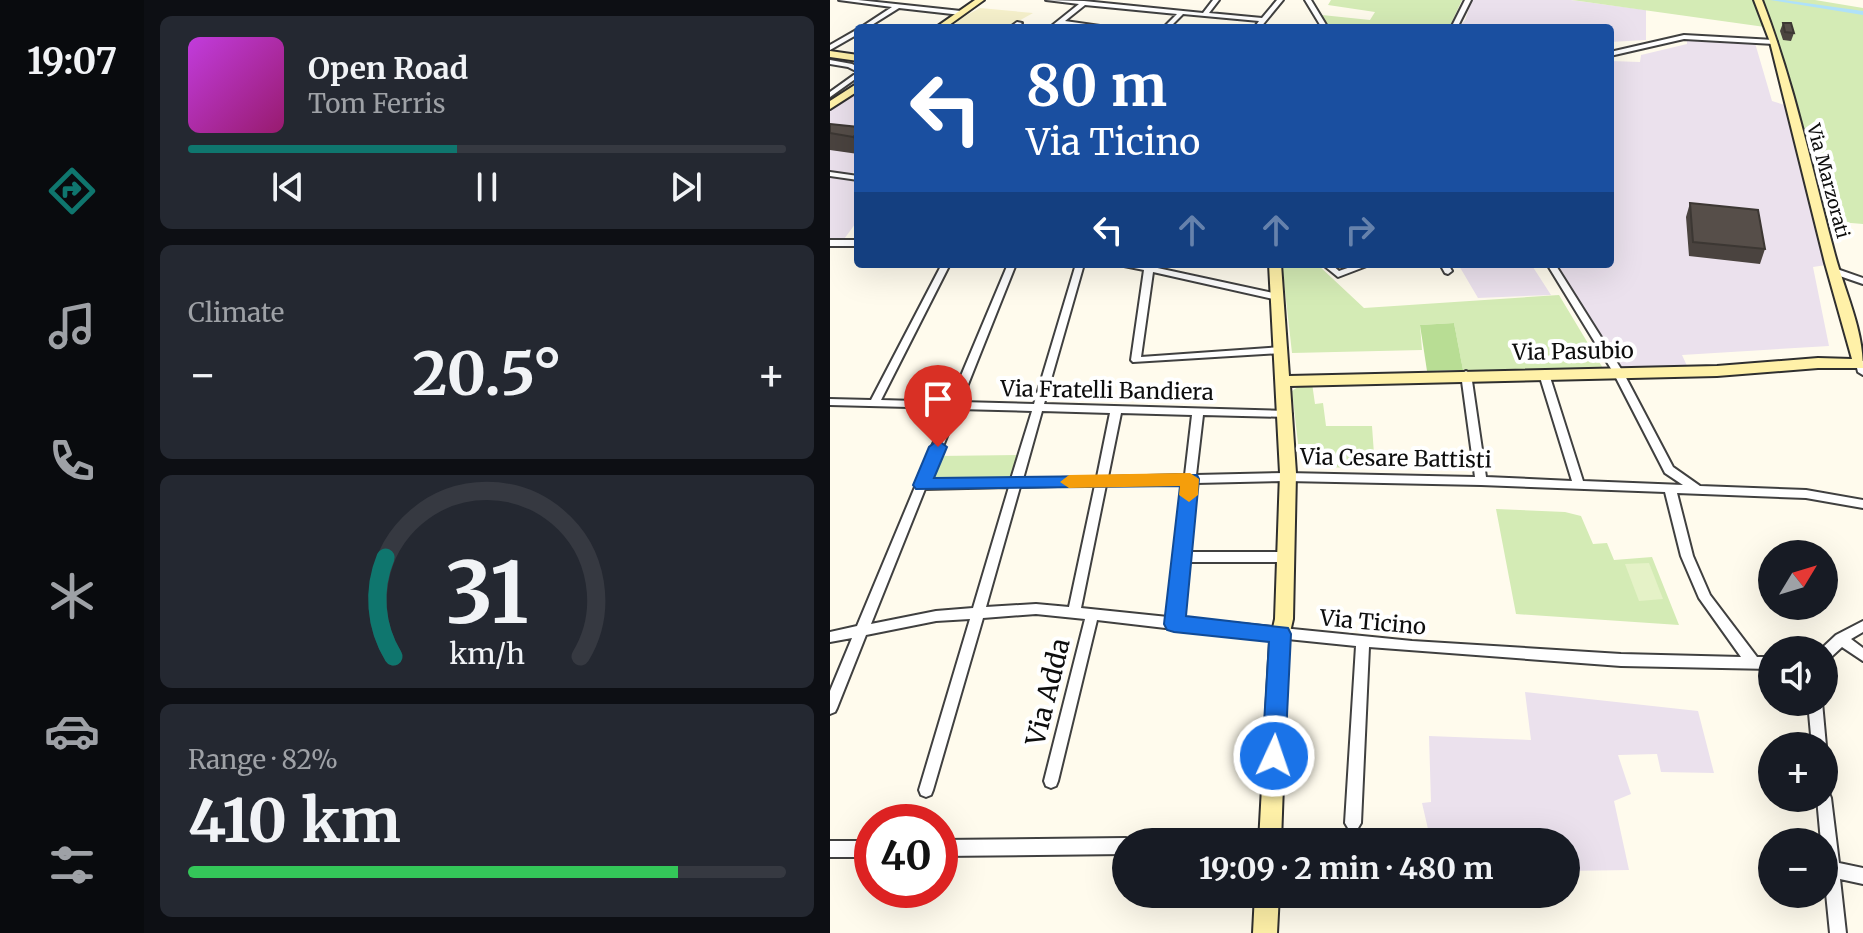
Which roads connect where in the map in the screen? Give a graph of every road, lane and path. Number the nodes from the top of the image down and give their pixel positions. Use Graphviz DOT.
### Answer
graph roads {
  1 [pos="842,0"];
  2 [pos="909,0"];
  3 [pos="980,0"];
  4 [pos="1049,0"];
  5 [pos="1121,0"];
  6 [pos="1216,0"];
  7 [pos="1280,0"];
  8 [pos="1468,0"];
  9 [pos="1300,1"];
  10 [pos="1759,1"];
  11 [pos="1086,2"];
  12 [pos="1310,3"];
  13 [pos="899,6"];
  14 [pos="1113,6"];
  15 [pos="1181,13"];
  16 [pos="960,14"];
  17 [pos="1204,15"];
  18 [pos="1263,20"];
  19 [pos="1059,22"];
  20 [pos="870,24"];
  21 [pos="945,24"];
  22 [pos="952,24"];
  23 [pos="1057,24"];
  24 [pos="1074,24"];
  25 [pos="1091,24"];
  26 [pos="1170,24"];
  27 [pos="1260,24"];
  28 [pos="1323,24"];
  29 [pos="1456,24"];
  30 [pos="854,34"];
  31 [pos="1773,40"];
  32 [pos="830,51"];
  33 [pos="1614,51"];
  34 [pos="854,57"];
  35 [pos="830,62"];
  36 [pos="854,68"];
  37 [pos="854,75"];
  38 [pos="854,89"];
  39 [pos="830,95"];
  40 [pos="830,106"];
  41 [pos="830,174"];
  42 [pos="853,177"];
  43 [pos="830,243"];
  44 [pos="854,243"];
  45 [pos="944,268"];
  46 [pos="1010,268"];
  47 [pos="1079,268"];
  48 [pos="1145,268"];
  49 [pos="1275,268"];
  50 [pos="1331,268"];
  51 [pos="1356,268"];
  52 [pos="1553,268"];
  53 [pos="1149,269"];
  54 [pos="1834,271"];
  55 [pos="1863,281"];
  56 [pos="1278,297"];
  57 [pos="1282,350"];
  58 [pos="1862,368"];
  59 [pos="1618,372"];
  60 [pos="1466,374"];
  61 [pos="1544,374"];
  62 [pos="1285,381"];
  63 [pos="830,402"];
  64 [pos="874,403"];
  65 [pos="954,407"];
  66 [pos="1037,408"];
  67 [pos="1116,410"];
  68 [pos="1198,412"];
  69 [pos="1287,414"];
  70 [pos="1287,477"];
  71 [pos="1190,479"];
  72 [pos="1101,481"];
  73 [pos="1481,481"];
  74 [pos="1015,483"];
  75 [pos="922,485"];
  76 [pos="1579,486"];
  77 [pos="1670,489"];
  78 [pos="1700,490"];
  79 [pos="1863,504"];
  80 [pos="1182,557"];
  81 [pos="1284,557"];
  82 [pos="979,612"];
  83 [pos="1074,613"];
  84 [pos="1092,615"];
  85 [pos="1174,624"];
  86 [pos="1863,626"];
  87 [pos="862,629"];
  88 [pos="1281,634"];
  89 [pos="830,637"];
  90 [pos="1841,639"];
  91 [pos="1363,642"];
  92 [pos="1838,642"];
  93 [pos="1863,655"];
  94 [pos="1752,661"];
  95 [pos="1758,662"];
  96 [pos="830,708"];
  97 [pos="1051,781"];
  98 [pos="926,790"];
  99 [pos="1353,823"];
  100 [pos="1271,828"];
  101 [pos="1112,846"];
  102 [pos="958,848"];
  103 [pos="830,849"];
  104 [pos="854,849"];
  105 [pos="1838,871"];
  106 [pos="1863,876"];
  107 [pos="1266,908"];
  108 [pos="1835,908"];
  109 [pos="1265,933"];
  110 [pos="1838,933"];
  1 -- 13 [label="street"];
  2 -- 13 [label="street"];
  3 -- 16 [label="street"];
  4 -- 11 [label="street"];
  5 -- 14 [label="street"];
  6 -- 17 [label="street"];
  7 -- 18 [label="street"];
  8 -- 29 [label="street"];
  9 -- 12 [label="street"];
  10 -- 31 [label="street, Via Marzorati"];
  11 -- 14 [label="street"];
  11 -- 19 [label="street"];
  12 -- 28 [label="street"];
  13 -- 16 [label="street"];
  13 -- 20 [label="street"];
  14 -- 15 [label="street"];
  14 -- 25 [label="street"];
  15 -- 17 [label="street"];
  15 -- 26 [label="street"];
  16 -- 21 [label="street"];
  16 -- 22 [label="street"];
  17 -- 18 [label="street"];
  18 -- 27 [label="street"];
  19 -- 23 [label="street"];
  19 -- 24 [label="street"];
  30 -- 32 [label="street"];
  31 -- 33 [label="street"];
  31 -- 54 [label="street, Via Marzorati"];
  32 -- 34 [label="street"];
  35 -- 36 [label="street"];
  37 -- 39 [label="street"];
  38 -- 40 [label="street"];
  41 -- 42 [label="street"];
  43 -- 44 [label="street"];
  45 -- 64 [label="street"];
  46 -- 65 [label="street"];
  47 -- 66 [label="street"];
  48 -- 53 [label="street"];
  49 -- 56 [label="street, Via Cesare Battisti"];
  50 -- 51 [label="street"];
  52 -- 59 [label="street"];
  53 -- 56 [label="street"];
  53 -- 57 [label="street"];
  54 -- 55 [label="street"];
  54 -- 58 [label="street, Via Marzorati"];
  56 -- 57 [label="street, Via Cesare Battisti"];
  57 -- 62 [label="street, Via Cesare Battisti"];
  58 -- 59 [label="street, Via Pasubio"];
  59 -- 61 [label="street, Via Pasubio"];
  59 -- 78 [label="street"];
  60 -- 61 [label="street, Via Pasubio"];
  60 -- 62 [label="street, Via Pasubio"];
  60 -- 73 [label="street"];
  61 -- 76 [label="street"];
  62 -- 69 [label="street, Via Cesare Battisti"];
  63 -- 64 [label="street, Via Fratelli Bandiera"];
  64 -- 65 [label="street, Via Fratelli Bandiera"];
  65 -- 66 [label="street, Via Fratelli Bandiera"];
  65 -- 75 [label="street"];
  66 -- 67 [label="street, Via Fratelli Bandiera"];
  66 -- 74 [label="street"];
  67 -- 68 [label="street, Via Fratelli Bandiera"];
  67 -- 72 [label="street"];
  68 -- 69 [label="street, Via Fratelli Bandiera"];
  68 -- 71 [label="street"];
  69 -- 70 [label="street, Via Cesare Battisti"];
  70 -- 71 [label="street"];
  70 -- 73 [label="street, Via Cesare Battisti"];
  70 -- 81 [label="street"];
  71 -- 72 [label="street"];
  71 -- 80 [label="street"];
  72 -- 74 [label="street"];
  72 -- 83 [label="street"];
  73 -- 76 [label="street, Via Cesare Battisti"];
  74 -- 75 [label="street"];
  74 -- 82 [label="street"];
  75 -- 87 [label="street"];
  76 -- 77 [label="street, Via Cesare Battisti"];
  77 -- 78 [label="street, Via Cesare Battisti"];
  77 -- 94 [label="street"];
  78 -- 79 [label="street, Via Cesare Battisti"];
  80 -- 81 [label="street"];
  80 -- 85 [label="street"];
  81 -- 88 [label="street"];
  82 -- 83 [label="street, Via Ticino"];
  82 -- 87 [label="street, Via Ticino"];
  82 -- 98 [label="street"];
  83 -- 84 [label="street, Via Ticino"];
  84 -- 85 [label="street, Via Ticino"];
  84 -- 97 [label="street, Via Adda"];
  85 -- 88 [label="street, Via Ticino"];
  86 -- 90 [label="street"];
  87 -- 89 [label="street, Via Ticino"];
  87 -- 96 [label="street"];
  88 -- 91 [label="street, Via Ticino"];
  88 -- 100 [label="street"];
  90 -- 92 [label="street"];
  90 -- 93 [label="street"];
  91 -- 94 [label="street, Via Ticino"];
  91 -- 99 [label="street"];
  94 -- 95 [label="street, Via Ticino"];
  101 -- 102 [label="street"];
  103 -- 104 [label="street"];
  105 -- 106 [label="street"];
  107 -- 109 [label="street"];
  108 -- 110 [label="street"];
}
